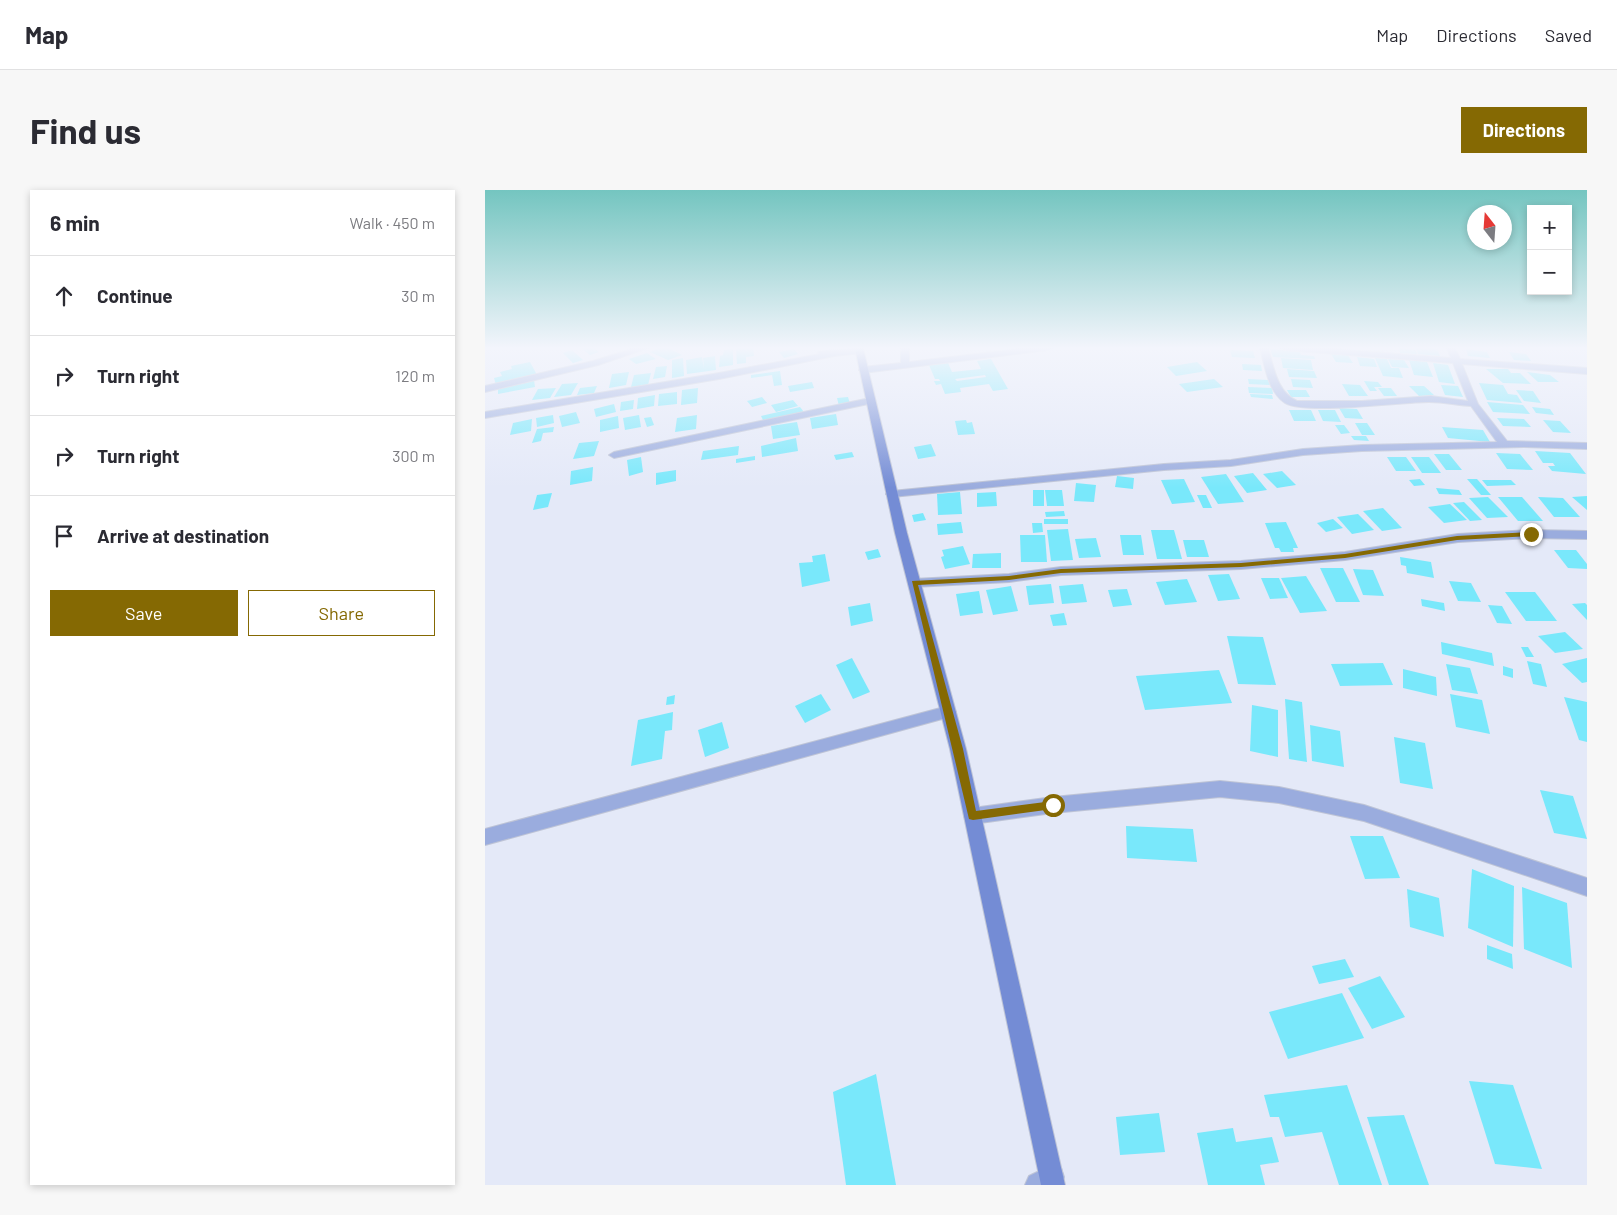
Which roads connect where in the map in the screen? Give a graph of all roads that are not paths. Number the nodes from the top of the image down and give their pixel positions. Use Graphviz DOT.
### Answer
graph roads {
  1 [pos="608,394"];
  2 [pos="869,394"];
  3 [pos="1281,394"];
  4 [pos="1470,394"];
  5 [pos="870,401"];
  6 [pos="1474,404"];
  7 [pos="485,415"];
  8 [pos="1504,444"];
  9 [pos="1587,446"];
  10 [pos="614,455"];
  11 [pos="892,494"];
  12 [pos="1587,535"];
  13 [pos="914,583"];
  14 [pos="948,712"];
  15 [pos="973,816"];
  16 [pos="485,837"];
  17 [pos="1587,887"];
  18 [pos="1048,1182"];
  1 -- 7 [label="street"];
  2 -- 5 [label="street"];
  3 -- 6 [label="street"];
  4 -- 6 [label="street"];
  5 -- 10 [label="street"];
  5 -- 11 [label="street"];
  6 -- 8 [label="street"];
  8 -- 9 [label="street"];
  8 -- 11 [label="street"];
  11 -- 13 [label="street"];
  12 -- 13 [label="street"];
  13 -- 14 [label="street"];
  14 -- 15 [label="street"];
  14 -- 16 [label="street"];
  15 -- 17 [label="street"];
  15 -- 18 [label="street"];
}
